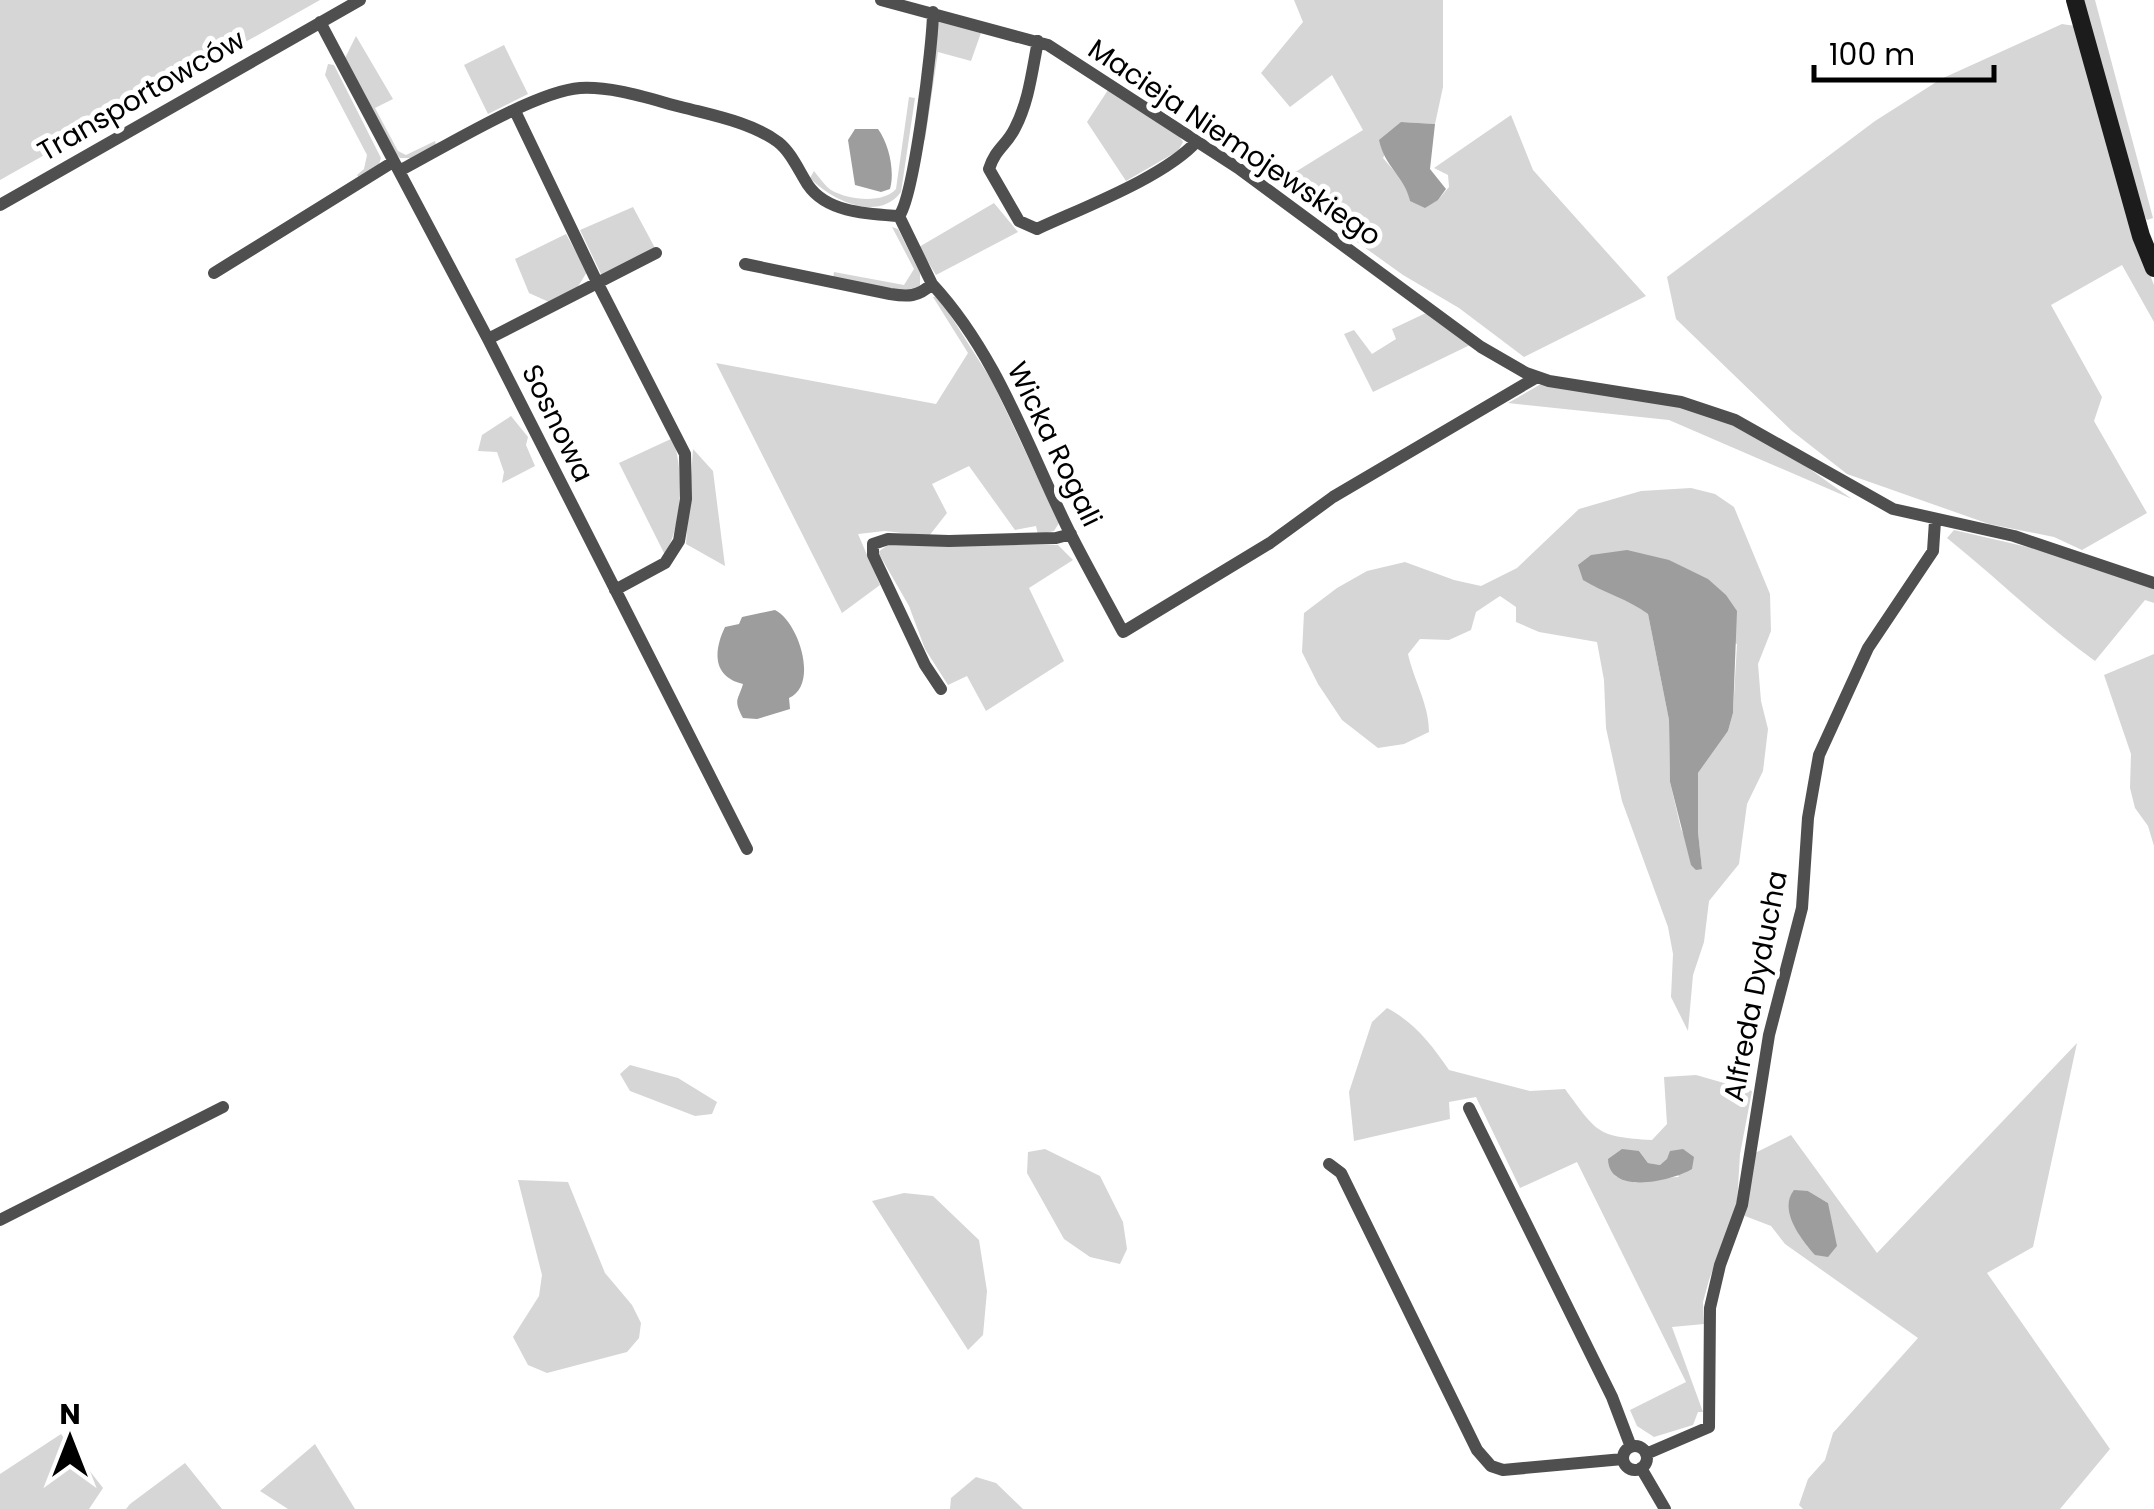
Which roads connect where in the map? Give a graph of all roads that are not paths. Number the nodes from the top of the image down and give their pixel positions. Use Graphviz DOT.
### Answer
graph roads {
  1 [pos="360,0"];
  2 [pos="881,0"];
  3 [pos="2075,0"];
  4 [pos="933,12"];
  5 [pos="320,22"];
  6 [pos="1038,41"];
  7 [pos="515,111"];
  8 [pos="1198,141"];
  9 [pos="397,166"];
  10 [pos="0,204"];
  11 [pos="899,216"];
  12 [pos="656,253"];
  13 [pos="746,264"];
  14 [pos="2154,268"];
  15 [pos="214,273"];
  16 [pos="597,282"];
  17 [pos="932,284"];
  18 [pos="488,339"];
  19 [pos="1537,376"];
  20 [pos="1935,520"];
  21 [pos="1071,534"];
  22 [pos="2154,583"];
  23 [pos="614,590"];
  24 [pos="941,688"];
  25 [pos="747,849"];
  26 [pos="223,1107"];
  27 [pos="1469,1108"];
  28 [pos="1329,1164"];
  29 [pos="0,1220"];
  30 [pos="1627,1453"];
  31 [pos="1646,1454"];
  32 [pos="1641,1468"];
  33 [pos="1665,1509"];
  1 -- 5 [label="street, Transportowców"];
  2 -- 4 [label="street, Macieja Niemojewskiego"];
  3 -- 14 [label="main road"];
  4 -- 6 [label="street, Macieja Niemojewskiego"];
  4 -- 11 [label="street"];
  5 -- 9 [label="street, Sosnowa"];
  5 -- 10 [label="street, Transportowców"];
  6 -- 8 [label="street, Macieja Niemojewskiego"];
  6 -- 8 [label="street"];
  7 -- 9 [label="street"];
  7 -- 11 [label="street"];
  7 -- 16 [label="street"];
  8 -- 19 [label="street, Macieja Niemojewskiego"];
  9 -- 15 [label="street"];
  9 -- 18 [label="street, Sosnowa"];
  11 -- 17 [label="street, Wicka Rogali"];
  12 -- 16 [label="street"];
  13 -- 17 [label="street"];
  16 -- 18 [label="street"];
  16 -- 23 [label="street"];
  17 -- 21 [label="street, Wicka Rogali"];
  18 -- 23 [label="street, Sosnowa"];
  19 -- 20 [label="street, Macieja Niemojewskiego"];
  19 -- 21 [label="street, Wicka Rogali"];
  20 -- 22 [label="street, Macieja Niemojewskiego"];
  20 -- 31 [label="street, Alfreda Dyducha"];
  21 -- 24 [label="street"];
  23 -- 25 [label="street, Sosnowa"];
  26 -- 29 [label="street"];
  27 -- 30 [label="street"];
  28 -- 30 [label="street"];
  30 -- 31 [label="street"];
  30 -- 32 [label="street"];
  31 -- 32 [label="street"];
  32 -- 33 [label="street"];
}
